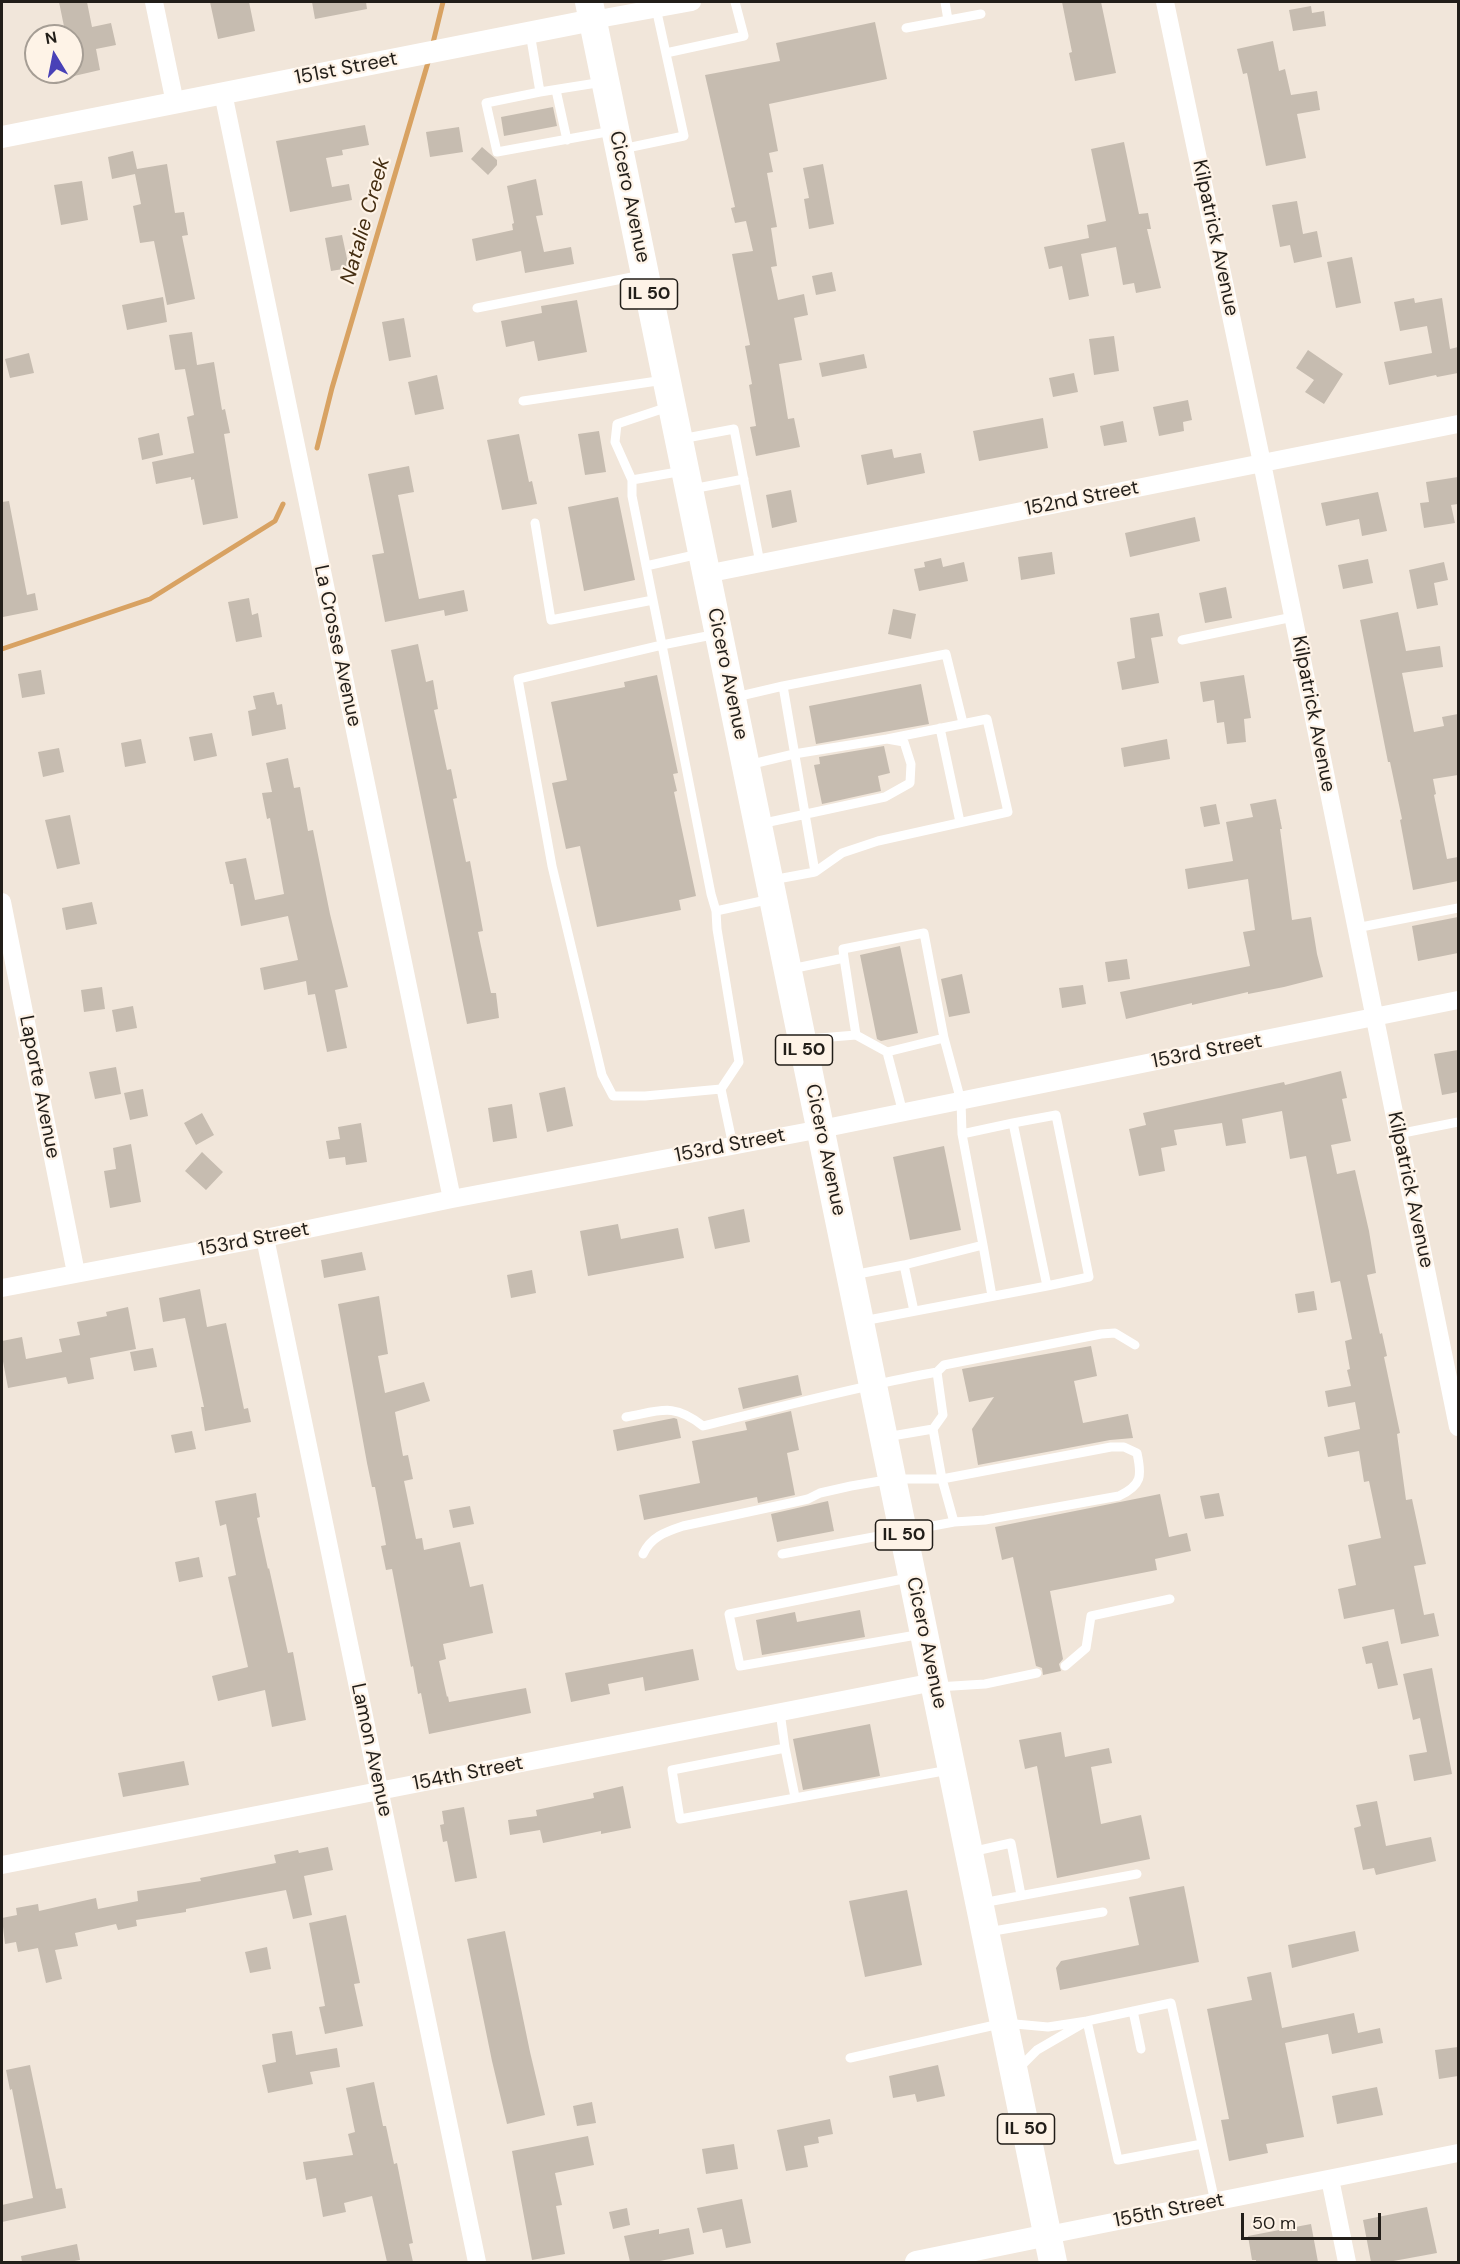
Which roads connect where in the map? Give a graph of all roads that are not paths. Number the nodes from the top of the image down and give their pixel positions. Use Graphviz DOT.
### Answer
graph roads {
  1 [pos="154,2"];
  2 [pos="692,2"];
  3 [pos="735,2"];
  4 [pos="945,2"];
  5 [pos="1165,2"];
  6 [pos="656,8"];
  7 [pos="591,11"];
  8 [pos="981,14"];
  9 [pos="948,20"];
  10 [pos="906,28"];
  11 [pos="530,33"];
  12 [pos="666,53"];
  13 [pos="606,82"];
  14 [pos="556,90"];
  15 [pos="540,92"];
  16 [pos="223,93"];
  17 [pos="175,103"];
  18 [pos="2,137"];
  19 [pos="567,140"];
  20 [pos="618,140"];
  21 [pos="645,274"];
  22 [pos="477,308"];
  23 [pos="669,392"];
  24 [pos="523,401"];
  25 [pos="1458,424"];
  26 [pos="679,439"];
  27 [pos="1262,463"];
  28 [pos="744,479"];
  29 [pos="632,480"];
  30 [pos="687,480"];
  31 [pos="536,523"];
  32 [pos="760,563"];
  33 [pos="704,564"];
  34 [pos="646,566"];
  35 [pos="653,600"];
  36 [pos="1293,617"];
  37 [pos="719,633"];
  38 [pos="1182,640"];
  39 [pos="662,645"];
  40 [pos="783,686"];
  41 [pos="732,698"];
  42 [pos="963,723"];
  43 [pos="940,728"];
  44 [pos="887,739"];
  45 [pos="794,754"];
  46 [pos="746,765"];
  47 [pos="805,814"];
  48 [pos="960,822"];
  49 [pos="758,824"];
  50 [pos="815,872"];
  51 [pos="771,889"];
  52 [pos="2,902"];
  53 [pos="1458,908"];
  54 [pos="717,911"];
  55 [pos="1356,928"];
  56 [pos="844,958"];
  57 [pos="788,970"];
  58 [pos="1458,1000"];
  59 [pos="1374,1018"];
  60 [pos="856,1035"];
  61 [pos="944,1038"];
  62 [pos="802,1039"];
  63 [pos="887,1052"];
  64 [pos="721,1089"];
  65 [pos="961,1101"];
  66 [pos="903,1113"];
  67 [pos="1458,1122"];
  68 [pos="1013,1124"];
  69 [pos="820,1130"];
  70 [pos="962,1134"];
  71 [pos="1398,1134"];
  72 [pos="733,1146"];
  73 [pos="452,1199"];
  74 [pos="265,1238"];
  75 [pos="983,1245"];
  76 [pos="904,1265"];
  77 [pos="76,1273"];
  78 [pos="850,1276"];
  79 [pos="1047,1286"];
  80 [pos="2,1288"];
  81 [pos="992,1296"];
  82 [pos="914,1311"];
  83 [pos="860,1322"];
  84 [pos="1135,1345"];
  85 [pos="937,1372"];
  86 [pos="873,1384"];
  87 [pos="626,1417"];
  88 [pos="1458,1427"];
  89 [pos="933,1429"];
  90 [pos="884,1437"];
  91 [pos="892,1479"];
  92 [pos="942,1479"];
  93 [pos="954,1522"];
  94 [pos="903,1531"];
  95 [pos="643,1554"];
  96 [pos="782,1554"];
  97 [pos="912,1578"];
  98 [pos="1170,1599"];
  99 [pos="924,1634"];
  100 [pos="1065,1666"];
  101 [pos="1037,1672"];
  102 [pos="935,1685"];
  103 [pos="780,1712"];
  104 [pos="785,1748"];
  105 [pos="952,1770"];
  106 [pos="380,1791"];
  107 [pos="795,1797"];
  108 [pos="969,1852"];
  109 [pos="2,1865"];
  110 [pos="1137,1874"];
  111 [pos="1021,1895"];
  112 [pos="979,1903"];
  113 [pos="1104,1912"];
  114 [pos="986,1932"];
  115 [pos="1133,2011"];
  116 [pos="1087,2021"];
  117 [pos="1004,2023"];
  118 [pos="1141,2049"];
  119 [pos="850,2058"];
  120 [pos="1014,2073"];
  121 [pos="1202,2144"];
  122 [pos="1458,2153"];
  123 [pos="1330,2179"];
  124 [pos="1215,2202"];
  125 [pos="1050,2249"];
  126 [pos="477,2262"];
  127 [pos="918,2262"];
  128 [pos="1347,2262"];
  1 -- 17 [label="street"];
  2 -- 6 [label="street, 151st Street"];
  3 -- 12 [label="lane"];
  4 -- 9 [label="lane"];
  5 -- 27 [label="street, Kilpatrick Avenue"];
  6 -- 7 [label="street, 151st Street"];
  6 -- 12 [label="lane"];
  7 -- 11 [label="street, 151st Street"];
  7 -- 13 [label="main road, Cicero Avenue / IL 50"];
  8 -- 9 [label="lane"];
  9 -- 10 [label="lane"];
  11 -- 15 [label="lane"];
  11 -- 16 [label="street, 151st Street"];
  12 -- 20 [label="lane"];
  13 -- 14 [label="lane"];
  13 -- 20 [label="main road, Cicero Avenue / IL 50"];
  14 -- 15 [label="lane"];
  14 -- 19 [label="lane"];
  15 -- 19 [label="lane"];
  16 -- 17 [label="street, 151st Street"];
  16 -- 73 [label="street, La Crosse Avenue"];
  17 -- 18 [label="street, 151st Street"];
  19 -- 20 [label="lane"];
  20 -- 21 [label="main road, Cicero Avenue / IL 50"];
  21 -- 22 [label="lane"];
  21 -- 23 [label="main road, Cicero Avenue / IL 50"];
  23 -- 24 [label="lane"];
  23 -- 26 [label="main road, Cicero Avenue / IL 50"];
  23 -- 29 [label="lane"];
  25 -- 27 [label="street, 152nd Street"];
  26 -- 28 [label="lane"];
  26 -- 30 [label="main road, Cicero Avenue / IL 50"];
  27 -- 32 [label="street, 152nd Street"];
  27 -- 36 [label="street, Kilpatrick Avenue"];
  28 -- 30 [label="lane"];
  28 -- 32 [label="lane"];
  29 -- 30 [label="lane"];
  29 -- 34 [label="lane"];
  30 -- 33 [label="main road, Cicero Avenue / IL 50"];
  31 -- 35 [label="lane"];
  32 -- 33 [label="street, 152nd Street"];
  33 -- 34 [label="lane"];
  33 -- 37 [label="main road, Cicero Avenue / IL 50"];
  34 -- 35 [label="lane"];
  35 -- 39 [label="lane"];
  36 -- 38 [label="lane"];
  36 -- 55 [label="street, Kilpatrick Avenue"];
  37 -- 39 [label="lane"];
  37 -- 41 [label="main road, Cicero Avenue / IL 50"];
  39 -- 54 [label="lane"];
  39 -- 64 [label="lane"];
  40 -- 41 [label="lane"];
  40 -- 42 [label="lane"];
  40 -- 45 [label="lane"];
  41 -- 46 [label="main road, Cicero Avenue / IL 50"];
  42 -- 43 [label="lane"];
  42 -- 48 [label="lane"];
  43 -- 44 [label="lane"];
  43 -- 48 [label="lane"];
  44 -- 45 [label="lane"];
  44 -- 47 [label="lane"];
  45 -- 46 [label="lane"];
  45 -- 47 [label="lane"];
  46 -- 49 [label="main road, Cicero Avenue / IL 50"];
  47 -- 49 [label="lane"];
  47 -- 50 [label="lane"];
  48 -- 50 [label="lane"];
  49 -- 51 [label="main road, Cicero Avenue / IL 50"];
  50 -- 51 [label="lane"];
  51 -- 54 [label="lane"];
  51 -- 57 [label="main road, Cicero Avenue / IL 50"];
  52 -- 77 [label="street, Laporte Avenue"];
  53 -- 55 [label="lane"];
  54 -- 64 [label="lane"];
  55 -- 59 [label="street, Kilpatrick Avenue"];
  56 -- 57 [label="lane"];
  56 -- 60 [label="lane"];
  56 -- 61 [label="lane"];
  57 -- 62 [label="main road, Cicero Avenue / IL 50"];
  58 -- 59 [label="street, 153rd Street"];
  59 -- 65 [label="street, 153rd Street"];
  59 -- 71 [label="street, Kilpatrick Avenue"];
  60 -- 62 [label="lane"];
  60 -- 63 [label="lane"];
  61 -- 63 [label="lane"];
  61 -- 65 [label="lane"];
  62 -- 69 [label="main road, Cicero Avenue / IL 50"];
  63 -- 66 [label="lane"];
  64 -- 72 [label="lane"];
  65 -- 66 [label="street, 153rd Street"];
  65 -- 70 [label="lane"];
  66 -- 69 [label="street, 153rd Street"];
  67 -- 71 [label="lane"];
  68 -- 70 [label="lane"];
  68 -- 79 [label="lane"];
  68 -- 79 [label="lane"];
  69 -- 72 [label="street, 153rd Street"];
  69 -- 78 [label="main road, Cicero Avenue / IL 50"];
  70 -- 75 [label="lane"];
  71 -- 88 [label="street, Kilpatrick Avenue"];
  72 -- 73 [label="street, 153rd Street"];
  73 -- 74 [label="street, 153rd Street"];
  74 -- 77 [label="street, 153rd Street"];
  74 -- 106 [label="street, Lamon Avenue"];
  75 -- 76 [label="lane"];
  75 -- 81 [label="lane"];
  76 -- 78 [label="lane"];
  76 -- 82 [label="lane"];
  77 -- 80 [label="street, 153rd Street"];
  78 -- 83 [label="main road, Cicero Avenue / IL 50"];
  79 -- 81 [label="lane"];
  81 -- 82 [label="lane"];
  82 -- 83 [label="lane"];
  83 -- 86 [label="main road, Cicero Avenue / IL 50"];
  84 -- 85 [label="lane"];
  85 -- 86 [label="lane"];
  85 -- 89 [label="lane"];
  86 -- 87 [label="lane"];
  86 -- 90 [label="main road, Cicero Avenue / IL 50"];
  89 -- 90 [label="lane"];
  89 -- 92 [label="lane"];
  90 -- 91 [label="main road, Cicero Avenue / IL 50"];
  91 -- 92 [label="lane"];
  91 -- 94 [label="main road, Cicero Avenue / IL 50"];
  91 -- 95 [label="lane"];
  92 -- 93 [label="lane"];
  92 -- 93 [label="lane"];
  93 -- 94 [label="lane"];
  94 -- 96 [label="lane"];
  94 -- 97 [label="main road, Cicero Avenue / IL 50"];
  97 -- 99 [label="main road, Cicero Avenue / IL 50"];
  97 -- 99 [label="lane"];
  98 -- 100 [label="lane"];
  99 -- 102 [label="main road, Cicero Avenue / IL 50"];
  101 -- 102 [label="lane"];
  102 -- 103 [label="street, 154th Street"];
  102 -- 105 [label="main road, Cicero Avenue / IL 50"];
  103 -- 104 [label="lane"];
  103 -- 106 [label="street, 154th Street"];
  104 -- 107 [label="lane"];
  104 -- 107 [label="lane"];
  105 -- 107 [label="lane"];
  105 -- 108 [label="main road, Cicero Avenue / IL 50"];
  106 -- 109 [label="street, 154th Street"];
  106 -- 126 [label="street, Lamon Avenue"];
  108 -- 111 [label="lane"];
  108 -- 112 [label="main road, Cicero Avenue / IL 50"];
  110 -- 111 [label="lane"];
  111 -- 112 [label="lane"];
  112 -- 114 [label="main road, Cicero Avenue / IL 50"];
  113 -- 114 [label="lane"];
  114 -- 117 [label="main road, Cicero Avenue / IL 50"];
  115 -- 116 [label="lane"];
  115 -- 118 [label="lane"];
  115 -- 121 [label="lane"];
  116 -- 117 [label="lane"];
  116 -- 120 [label="lane"];
  116 -- 121 [label="lane"];
  117 -- 119 [label="lane"];
  117 -- 120 [label="main road, Cicero Avenue / IL 50"];
  120 -- 125 [label="main road, Cicero Avenue / IL 50"];
  121 -- 124 [label="lane"];
  122 -- 123 [label="street, 155th Street"];
  123 -- 124 [label="street, 155th Street"];
  123 -- 128 [label="street"];
  124 -- 125 [label="street, 155th Street"];
  125 -- 127 [label="street, 155th Street"];
}
